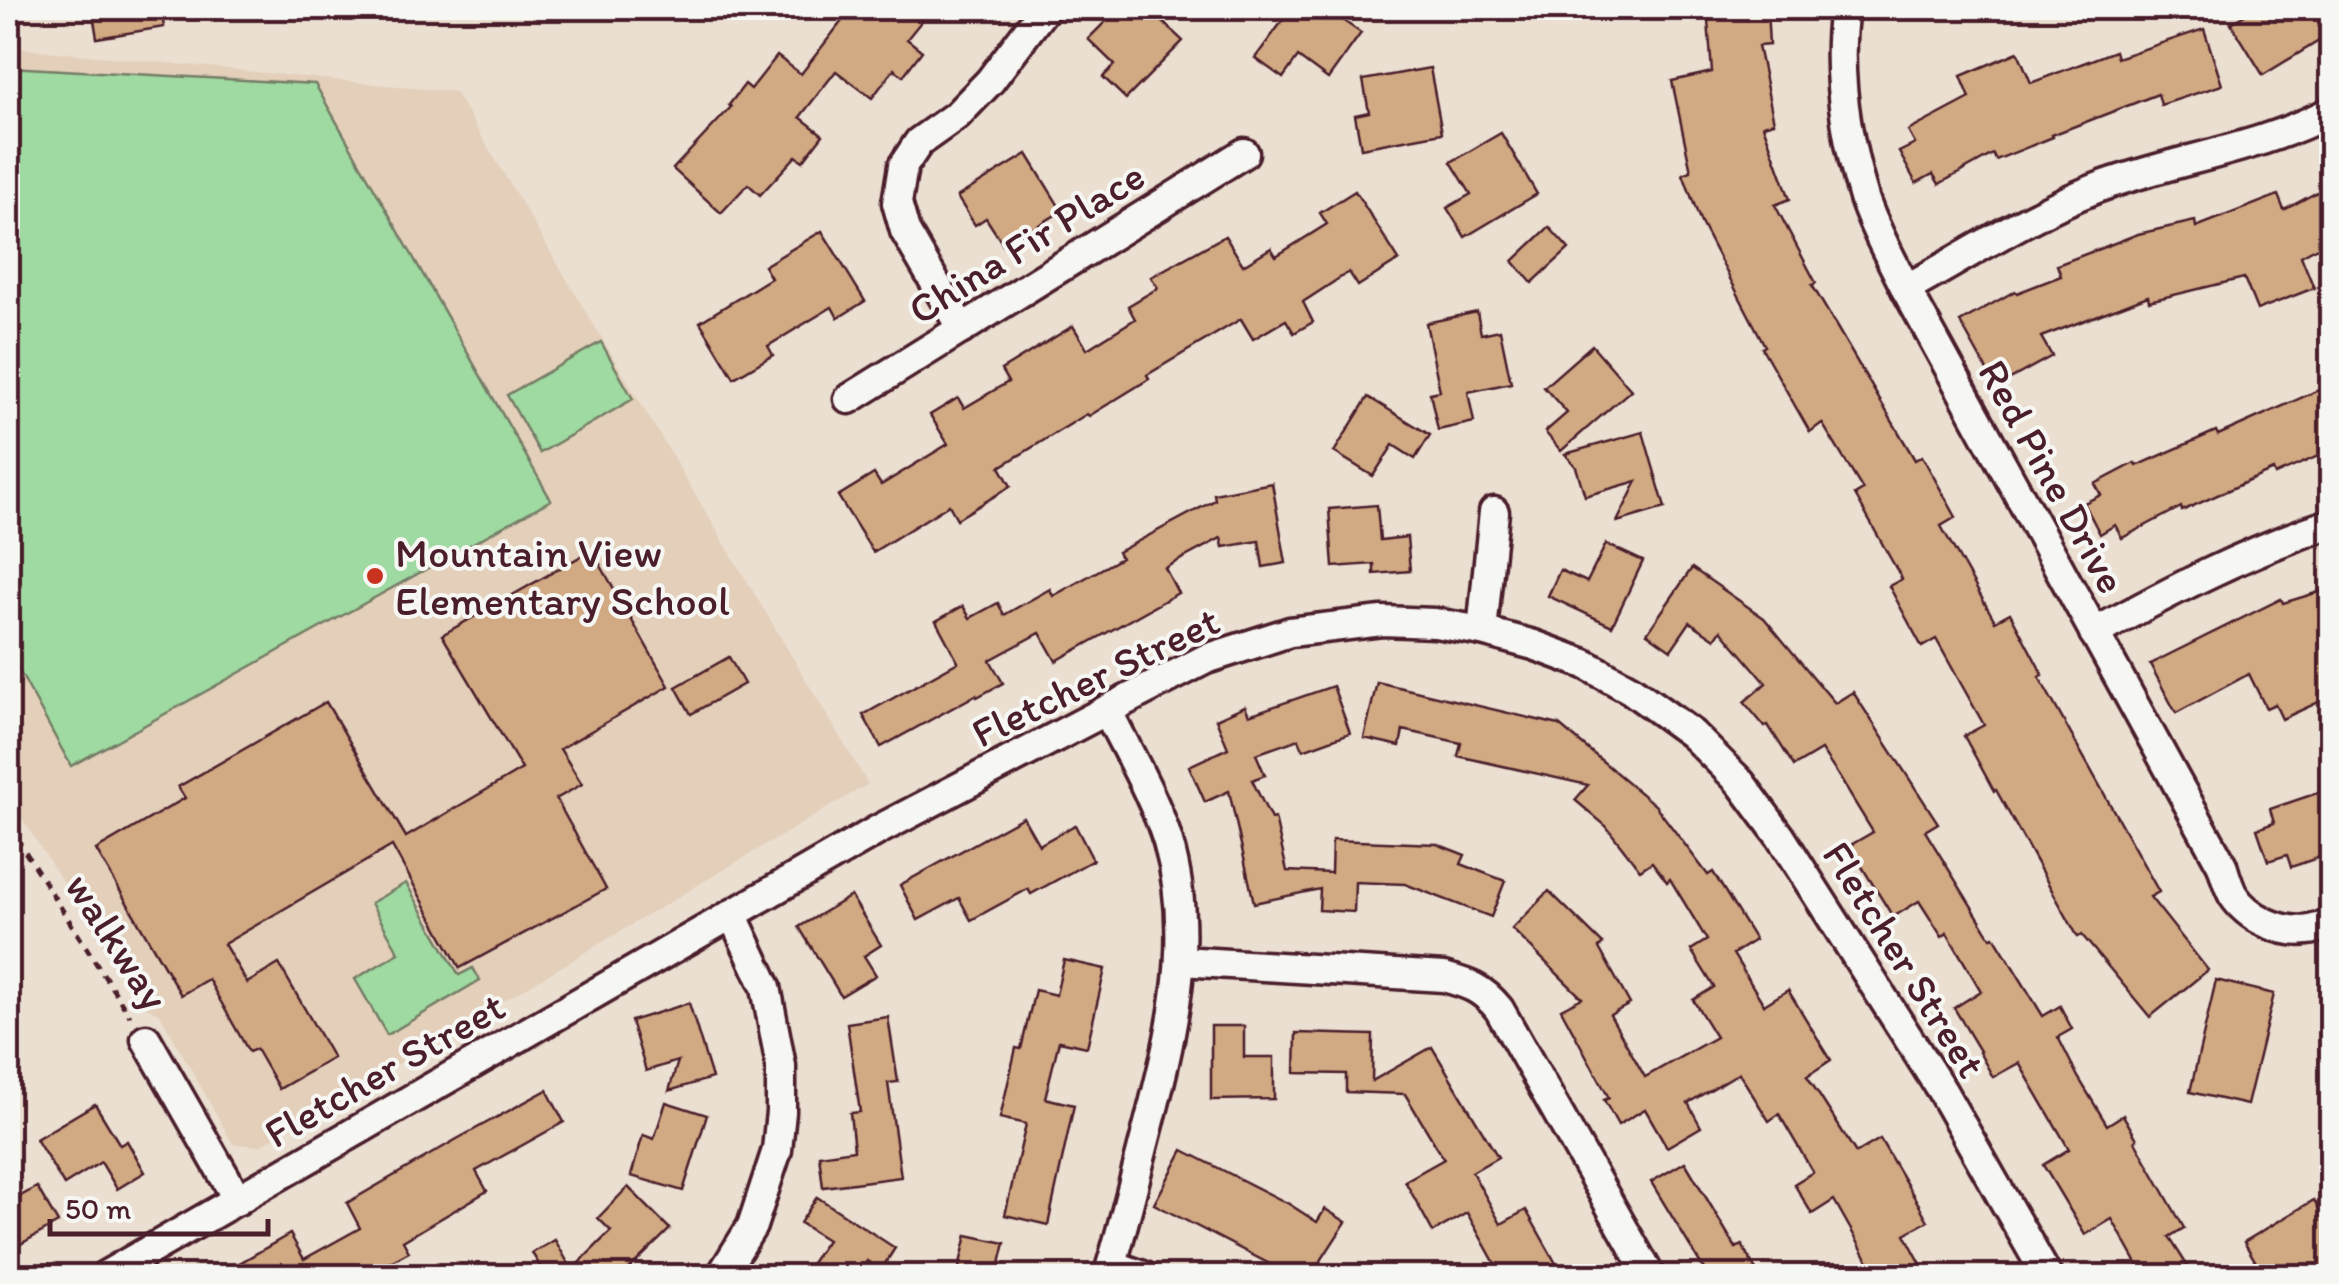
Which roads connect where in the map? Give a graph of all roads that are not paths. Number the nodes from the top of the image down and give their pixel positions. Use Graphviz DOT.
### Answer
graph roads {
  1 [pos="1045,8"];
  2 [pos="1844,8"];
  3 [pos="2332,111"];
  4 [pos="1244,153"];
  5 [pos="1906,289"];
  6 [pos="962,329"];
  7 [pos="849,399"];
  8 [pos="1494,512"];
  9 [pos="2332,523"];
  10 [pos="1482,631"];
  11 [pos="2094,633"];
  12 [pos="1107,710"];
  13 [pos="732,914"];
  14 [pos="2332,924"];
  15 [pos="1181,961"];
  16 [pos="146,1040"];
  17 [pos="238,1200"];
  18 [pos="1110,1271"];
  19 [pos="105,1276"];
  20 [pos="721,1276"];
  21 [pos="1143,1276"];
  22 [pos="1650,1276"];
  23 [pos="2047,1276"];
  1 -- 6 [label="street"];
  2 -- 5 [label="street, Red Pine Drive"];
  3 -- 5 [label="street"];
  4 -- 6 [label="street, China Fir Place"];
  5 -- 11 [label="street, Red Pine Drive"];
  6 -- 7 [label="street, China Fir Place"];
  8 -- 10 [label="street"];
  9 -- 11 [label="street"];
  10 -- 12 [label="street, Fletcher Street"];
  10 -- 23 [label="street, Fletcher Street"];
  11 -- 14 [label="street, Red Pine Drive"];
  12 -- 13 [label="street, Fletcher Street"];
  12 -- 15 [label="street"];
  13 -- 17 [label="street, Fletcher Street"];
  13 -- 20 [label="street"];
  15 -- 18 [label="street"];
  15 -- 22 [label="street"];
  16 -- 17 [label="street"];
  17 -- 19 [label="street, Fletcher Street"];
  18 -- 21 [label="street"];
}
